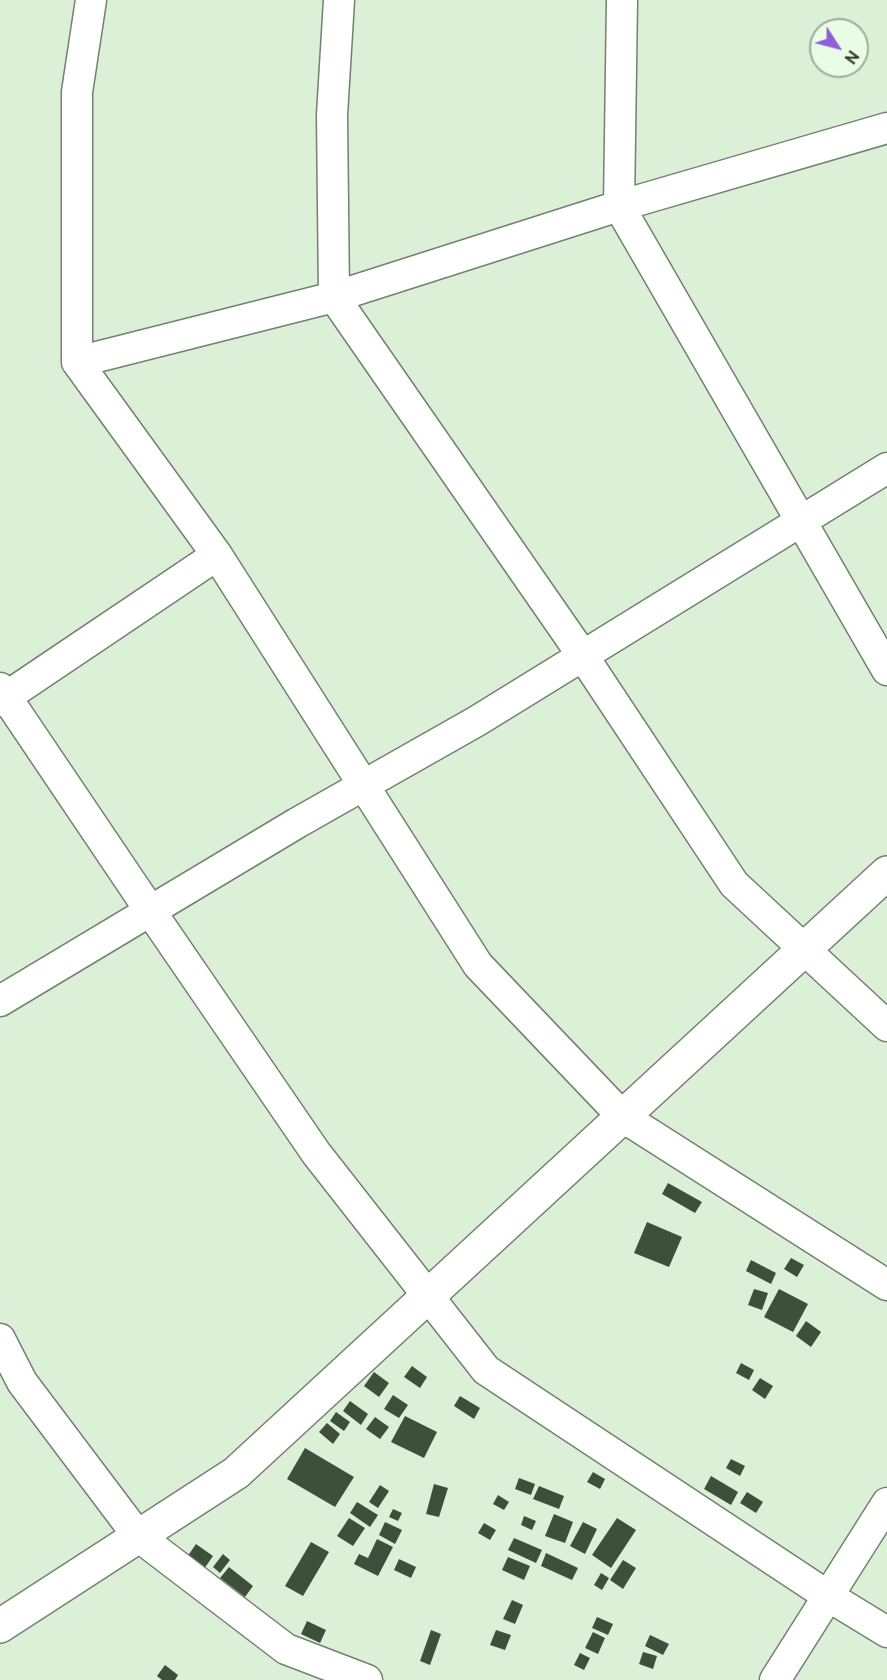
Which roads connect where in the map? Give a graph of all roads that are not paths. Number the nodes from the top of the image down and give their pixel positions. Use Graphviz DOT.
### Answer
graph roads {
  1 [pos="91,0"];
  2 [pos="339,0"];
  3 [pos="622,0"];
  4 [pos="887,128"];
  5 [pos="619,206"];
  6 [pos="334,297"];
  7 [pos="77,362"];
  8 [pos="887,468"];
  9 [pos="801,522"];
  10 [pos="217,555"];
  11 [pos="583,656"];
  12 [pos="887,670"];
  13 [pos="2,695"];
  14 [pos="364,785"];
  15 [pos="887,873"];
  16 [pos="151,912"];
  17 [pos="805,949"];
  18 [pos="0,1001"];
  19 [pos="887,1026"];
  20 [pos="623,1117"];
  21 [pos="887,1285"];
  22 [pos="429,1295"];
  23 [pos="0,1339"];
  24 [pos="887,1503"];
  25 [pos="138,1536"];
  26 [pos="828,1596"];
  27 [pos="1,1623"];
  28 [pos="887,1632"];
  29 [pos="367,1680"];
  30 [pos="775,1680"];
  1 -- 7 [label="street"];
  2 -- 6 [label="street"];
  3 -- 5 [label="street"];
  4 -- 5 [label="street"];
  5 -- 6 [label="street"];
  5 -- 9 [label="street"];
  6 -- 7 [label="street"];
  6 -- 11 [label="street"];
  7 -- 10 [label="street"];
  8 -- 9 [label="street"];
  9 -- 11 [label="street"];
  9 -- 12 [label="street"];
  10 -- 13 [label="street"];
  10 -- 14 [label="street"];
  11 -- 14 [label="street"];
  11 -- 17 [label="street"];
  13 -- 16 [label="street"];
  14 -- 16 [label="street"];
  14 -- 20 [label="street"];
  15 -- 17 [label="street"];
  16 -- 18 [label="street"];
  16 -- 22 [label="street"];
  17 -- 19 [label="street"];
  17 -- 20 [label="street"];
  20 -- 21 [label="street"];
  20 -- 22 [label="street"];
  22 -- 25 [label="street"];
  22 -- 26 [label="street"];
  23 -- 25 [label="street"];
  24 -- 26 [label="street"];
  25 -- 27 [label="street"];
  25 -- 29 [label="street"];
  26 -- 28 [label="street"];
  26 -- 30 [label="street"];
}
